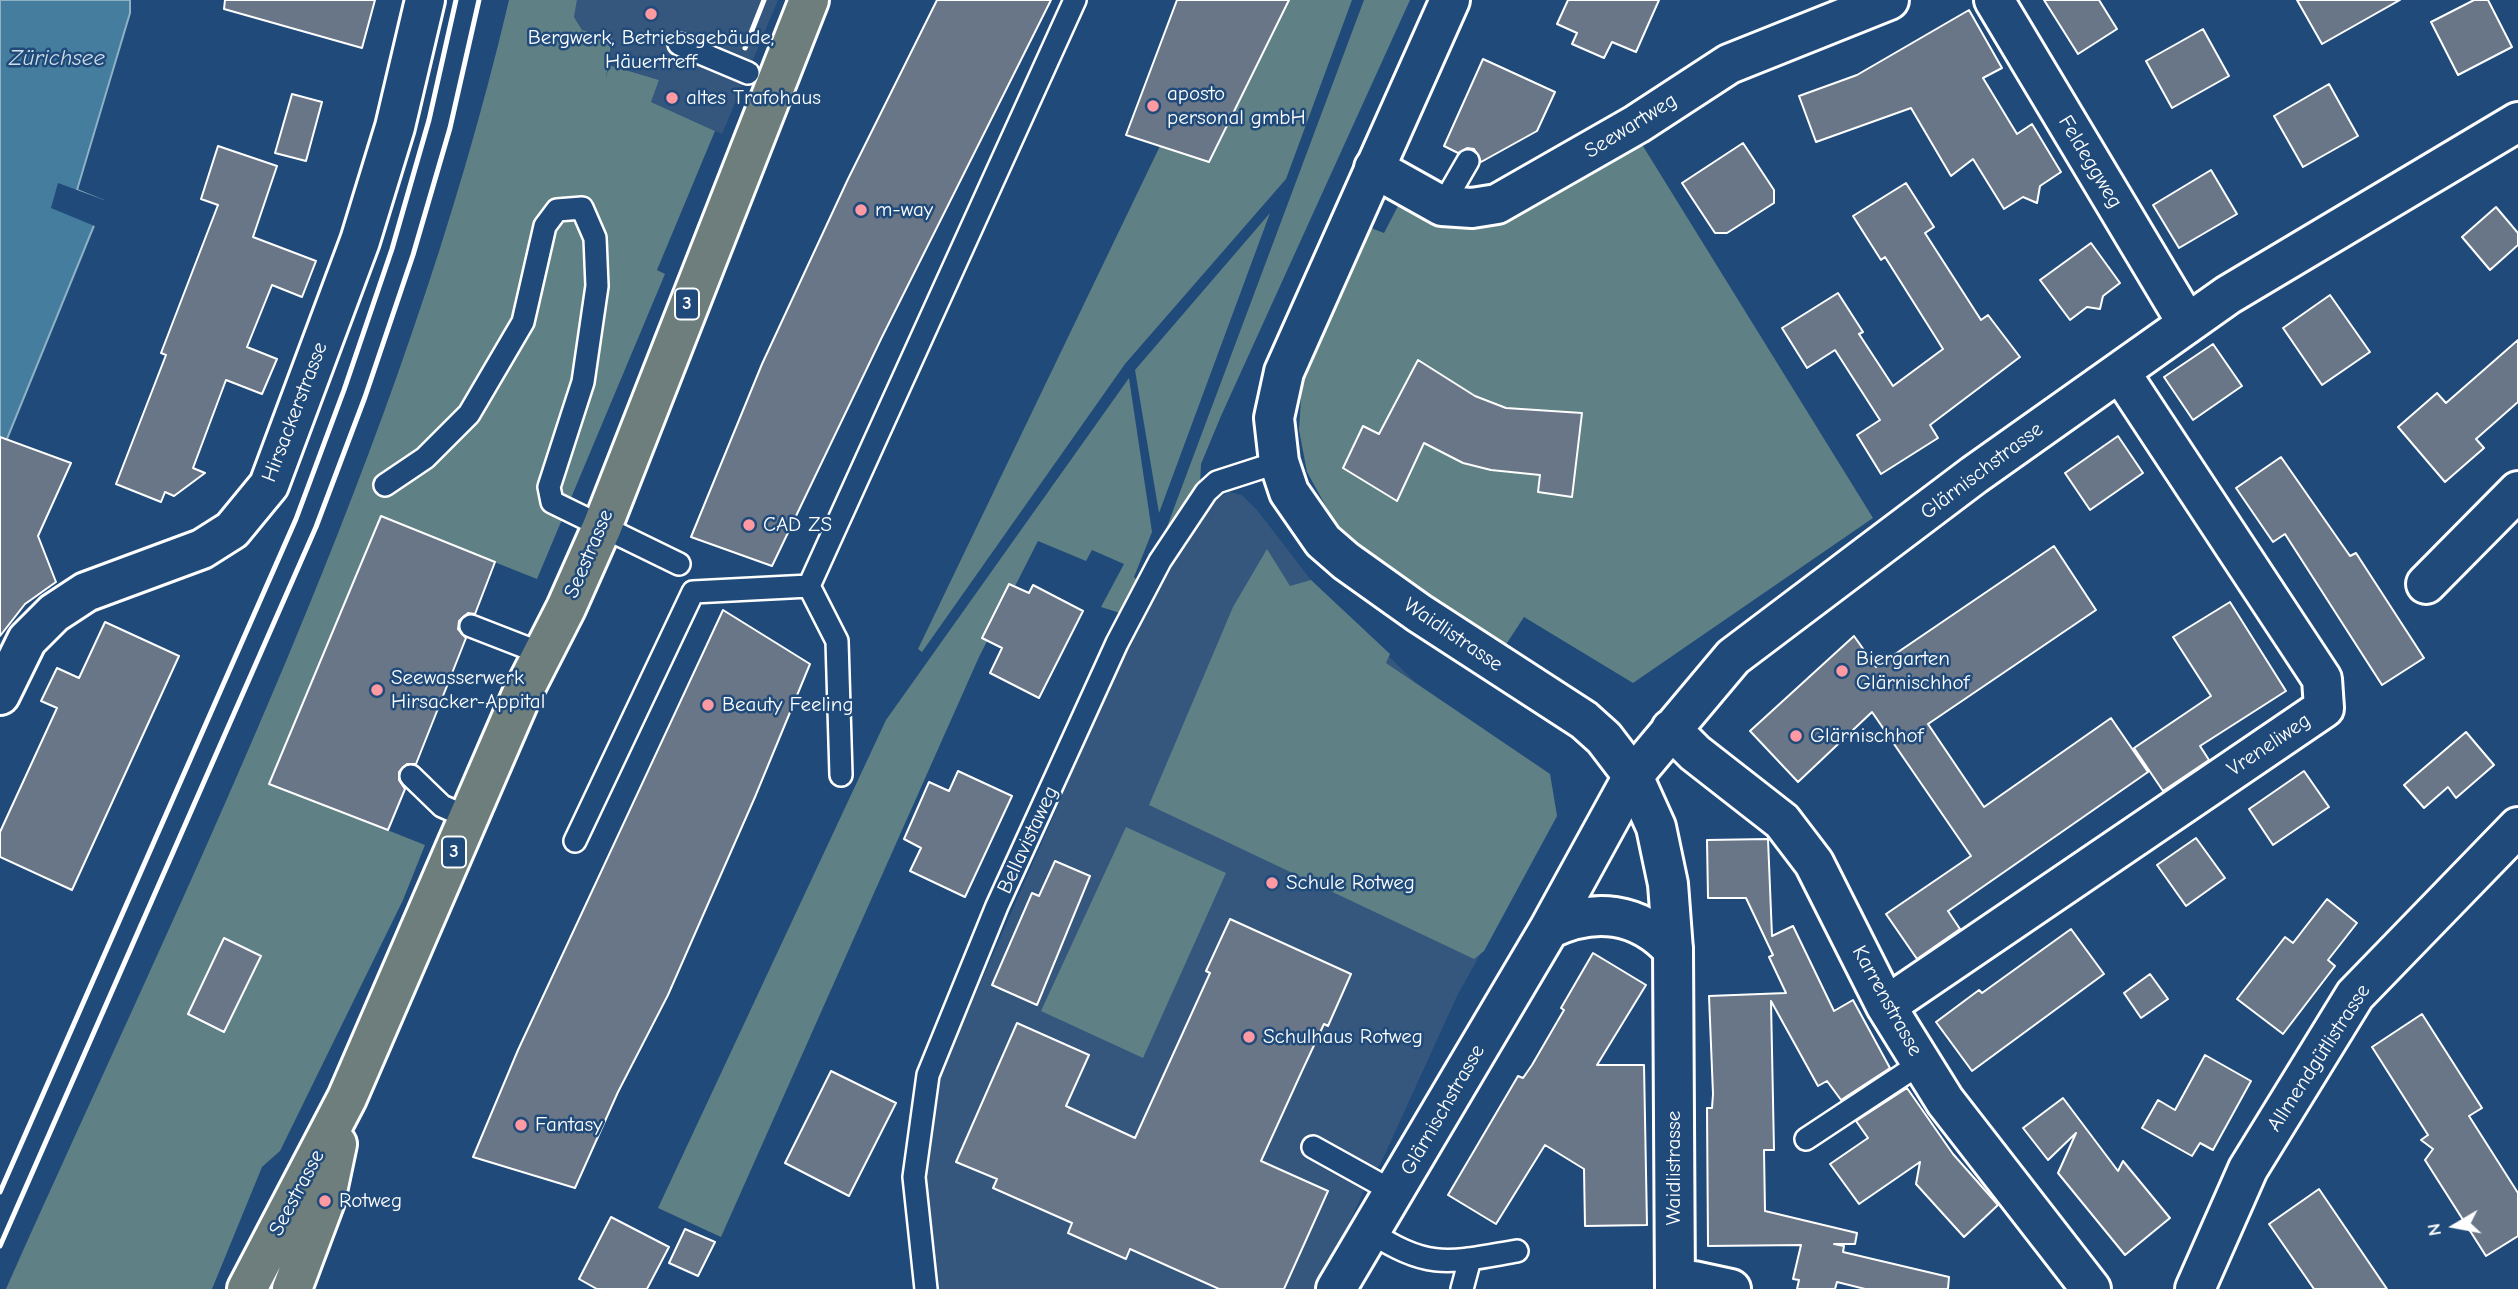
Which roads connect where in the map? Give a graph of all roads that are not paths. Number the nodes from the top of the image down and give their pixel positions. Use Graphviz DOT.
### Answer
graph roads {
  1 [pos="425,0"];
  2 [pos="809,0"];
  3 [pos="1075,0"];
  4 [pos="1450,0"];
  5 [pos="1889,0"];
  6 [pos="1994,0"];
  7 [pos="679,44"];
  8 [pos="748,73"];
  9 [pos="2518,121"];
  10 [pos="1468,161"];
  11 [pos="1374,168"];
  12 [pos="1442,206"];
  13 [pos="2187,323"];
  14 [pos="2120,372"];
  15 [pos="1279,462"];
  16 [pos="385,485"];
  17 [pos="2518,491"];
  18 [pos="601,527"];
  19 [pos="679,564"];
  20 [pos="2426,584"];
  21 [pos="809,586"];
  22 [pos="471,626"];
  23 [pos="543,654"];
  24 [pos="0,695"];
  25 [pos="1671,729"];
  26 [pos="841,775"];
  27 [pos="411,776"];
  28 [pos="1633,776"];
  29 [pos="468,818"];
  30 [pos="2518,827"];
  31 [pos="575,841"];
  32 [pos="1549,929"];
  33 [pos="1673,950"];
  34 [pos="1886,1006"];
  35 [pos="1921,1063"];
  36 [pos="347,1098"];
  37 [pos="1806,1139"];
  38 [pos="1313,1147"];
  39 [pos="1394,1192"];
  40 [pos="1371,1232"];
  41 [pos="1517,1251"];
  42 [pos="1470,1259"];
  43 [pos="1675,1285"];
  44 [pos="247,1289"];
  45 [pos="292,1289"];
  46 [pos="926,1289"];
  47 [pos="1336,1289"];
  48 [pos="1462,1289"];
  49 [pos="1731,1289"];
  50 [pos="2091,1289"];
  51 [pos="2194,1289"];
  1 -- 24 [label="street, Hirsackerstrasse"];
  2 -- 18 [label="main road, Seestrasse / 3"];
  3 -- 21 [label="lane"];
  4 -- 11 [label="street, Waidlistrasse"];
  5 -- 12 [label="street, Seewartweg"];
  6 -- 13 [label="street, Feldeggweg"];
  7 -- 8 [label="lane"];
  9 -- 13 [label="street, Glärnischstrasse"];
  10 -- 12 [label="lane"];
  11 -- 12 [label="street"];
  11 -- 15 [label="street, Waidlistrasse"];
  13 -- 14 [label="street, Glärnischstrasse"];
  14 -- 25 [label="street, Glärnischstrasse"];
  14 -- 34 [label="street, Vreneliweg"];
  15 -- 28 [label="street, Waidlistrasse"];
  15 -- 46 [label="lane, Bellavistaweg"];
  16 -- 18 [label="lane"];
  17 -- 20 [label="street"];
  18 -- 19 [label="lane"];
  18 -- 23 [label="main road, Seestrasse / 3"];
  21 -- 26 [label="lane"];
  21 -- 31 [label="lane"];
  22 -- 23 [label="lane"];
  23 -- 29 [label="main road, Seestrasse / 3"];
  25 -- 28 [label="street, Glärnischstrasse"];
  25 -- 34 [label="street, Karrenstrasse"];
  27 -- 29 [label="lane"];
  28 -- 32 [label="street, Glärnischstrasse"];
  28 -- 33 [label="street, Waidlistrasse"];
  29 -- 36 [label="main road, Seestrasse / 3"];
  30 -- 51 [label="street, Allmendgütlistrasse"];
  32 -- 33 [label="street"];
  32 -- 39 [label="street, Glärnischstrasse"];
  33 -- 43 [label="street, Waidlistrasse"];
  34 -- 35 [label="street, Karrenstrasse"];
  35 -- 37 [label="lane"];
  35 -- 50 [label="street, Karrenstrasse"];
  36 -- 44 [label="main road, Seestrasse / 3"];
  36 -- 45 [label="main road, Seestrasse / 3"];
  38 -- 39 [label="lane"];
  39 -- 40 [label="street, Glärnischstrasse"];
  40 -- 42 [label="lane"];
  40 -- 47 [label="street, Glärnischstrasse"];
  41 -- 42 [label="lane"];
  42 -- 48 [label="lane"];
  43 -- 49 [label="street"];
}
